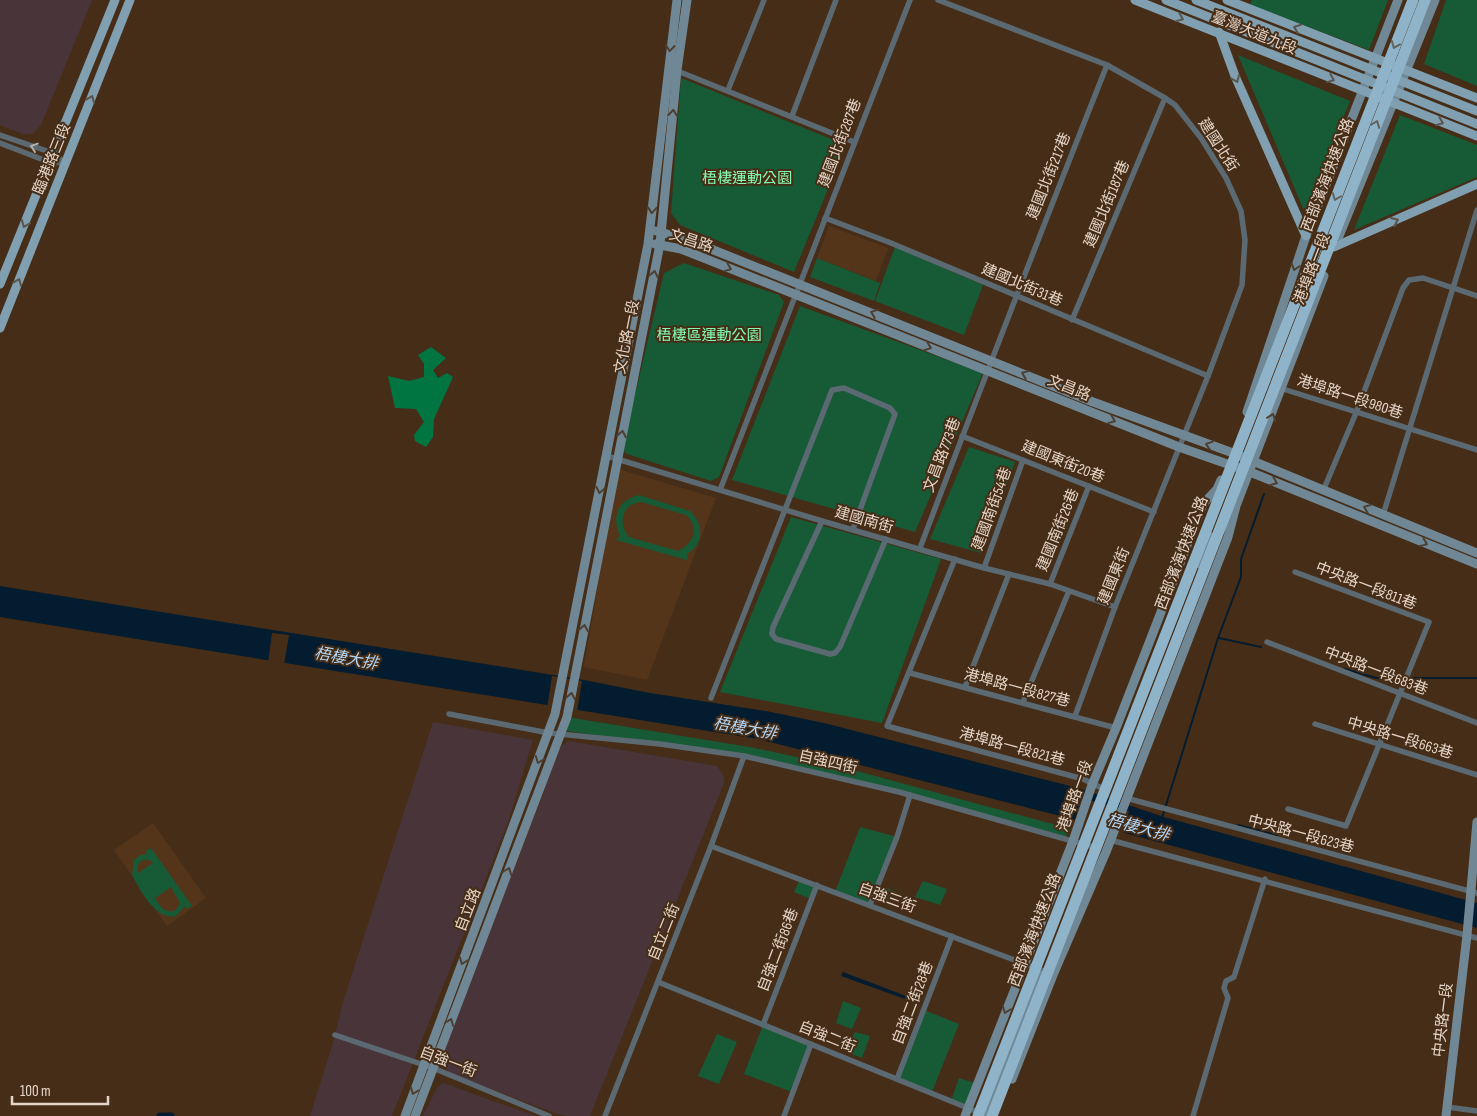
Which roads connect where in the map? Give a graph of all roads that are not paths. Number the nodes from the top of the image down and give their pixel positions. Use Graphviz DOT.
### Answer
graph roads {
  1 [pos="115,0"];
  2 [pos="130,0"];
  3 [pos="677,0"];
  4 [pos="687,0"];
  5 [pos="764,0"];
  6 [pos="836,0"];
  7 [pos="910,0"];
  8 [pos="938,0"];
  9 [pos="1135,0"];
  10 [pos="1166,0"];
  11 [pos="1196,0"];
  12 [pos="1398,0"];
  13 [pos="1413,0"];
  14 [pos="1425,0"];
  15 [pos="1435,0"];
  16 [pos="1232,1"];
  17 [pos="1228,13"];
  18 [pos="1223,23"];
  19 [pos="1219,34"];
  20 [pos="1375,58"];
  21 [pos="1106,65"];
  22 [pos="1371,69"];
  23 [pos="667,70"];
  24 [pos="677,70"];
  25 [pos="1408,71"];
  26 [pos="1366,80"];
  27 [pos="1403,82"];
  28 [pos="728,90"];
  29 [pos="1362,91"];
  30 [pos="1399,93"];
  31 [pos="1165,98"];
  32 [pos="1477,98"];
  33 [pos="1395,104"];
  34 [pos="1477,111"];
  35 [pos="792,116"];
  36 [pos="1477,124"];
  37 [pos="0,135"];
  38 [pos="1477,136"];
  39 [pos="854,142"];
  40 [pos="0,144"];
  41 [pos="51,158"];
  42 [pos="65,163"];
  43 [pos="1477,184"];
  44 [pos="1477,210"];
  45 [pos="825,218"];
  46 [pos="650,230"];
  47 [pos="662,232"];
  48 [pos="1306,236"];
  49 [pos="648,244"];
  50 [pos="660,244"];
  51 [pos="1334,247"];
  52 [pos="0,284"];
  53 [pos="800,285"];
  54 [pos="1452,289"];
  55 [pos="795,295"];
  56 [pos="1015,295"];
  57 [pos="1477,296"];
  58 [pos="1072,320"];
  59 [pos="0,328"];
  60 [pos="993,360"];
  61 [pos="989,370"];
  62 [pos="1208,376"];
  63 [pos="1283,388"];
  64 [pos="1356,413"];
  65 [pos="1410,430"];
  66 [pos="962,436"];
  67 [pos="1184,437"];
  68 [pos="1179,447"];
  69 [pos="1477,450"];
  70 [pos="1233,453"];
  71 [pos="607,456"];
  72 [pos="618,459"];
  73 [pos="1023,460"];
  74 [pos="1254,462"];
  75 [pos="1228,464"];
  76 [pos="1250,472"];
  77 [pos="1089,486"];
  78 [pos="1217,489"];
  79 [pos="720,490"];
  80 [pos="1324,491"];
  81 [pos="1236,506"];
  82 [pos="786,509"];
  83 [pos="1154,512"];
  84 [pos="1383,515"];
  85 [pos="822,521"];
  86 [pos="853,529"];
  87 [pos="886,539"];
  88 [pos="920,548"];
  89 [pos="1477,553"];
  90 [pos="1203,557"];
  91 [pos="955,559"];
  92 [pos="1477,564"];
  93 [pos="984,568"];
  94 [pos="1294,572"];
  95 [pos="1009,574"];
  96 [pos="1050,584"];
  97 [pos="1069,591"];
  98 [pos="1115,607"];
  99 [pos="1267,642"];
  100 [pos="910,673"];
  101 [pos="965,686"];
  102 [pos="1398,694"];
  103 [pos="711,698"];
  104 [pos="1023,702"];
  105 [pos="449,714"];
  106 [pos="555,714"];
  107 [pos="1075,716"];
  108 [pos="567,717"];
  109 [pos="1477,722"];
  110 [pos="1315,724"];
  111 [pos="1116,728"];
  112 [pos="560,732"];
  113 [pos="549,733"];
  114 [pos="1379,744"];
  115 [pos="744,756"];
  116 [pos="1477,775"];
  117 [pos="1092,785"];
  118 [pos="1112,792"];
  119 [pos="910,795"];
  120 [pos="1126,799"];
  121 [pos="1288,809"];
  122 [pos="1477,822"];
  123 [pos="1073,840"];
  124 [pos="1110,840"];
  125 [pos="711,846"];
  126 [pos="1091,847"];
  127 [pos="1106,852"];
  128 [pos="1265,879"];
  129 [pos="817,885"];
  130 [pos="1472,894"];
  131 [pos="870,905"];
  132 [pos="1467,931"];
  133 [pos="952,936"];
  134 [pos="1477,938"];
  135 [pos="1042,954"];
  136 [pos="1054,957"];
  137 [pos="1024,964"];
  138 [pos="1042,971"];
  139 [pos="1053,975"];
  140 [pos="658,982"];
  141 [pos="763,1025"];
  142 [pos="335,1035"];
  143 [pos="811,1044"];
  144 [pos="424,1065"];
  145 [pos="433,1068"];
  146 [pos="897,1078"];
  147 [pos="1477,1111"];
  148 [pos="967,1112"];
  149 [pos="1446,1112"];
  150 [pos="405,1116"];
  151 [pos="415,1116"];
  152 [pos="549,1116"];
  153 [pos="605,1116"];
  154 [pos="784,1116"];
  155 [pos="986,1116"];
  156 [pos="998,1116"];
  157 [pos="1193,1116"];
  1 -- 41 [label="main road, 臨港路三段"];
  42 -- 2 [label="main road, 臨港路三段, one-way"];
  3 -- 23 [label="street, 文化路一段, one-way"];
  4 -- 24 [label="street, 文化路一段"];
  5 -- 28 [label="street"];
  6 -- 35 [label="street"];
  7 -- 39 [label="street, 建國北街287巷"];
  8 -- 21 [label="street, 建國北街"];
  9 -- 19 [label="main road, 臺灣大道九段, one-way"];
  10 -- 18 [label="main road, 臺灣大道九段"];
  11 -- 17 [label="main road, 臺灣大道九段"];
  12 -- 20 [label="street, 港埠路一段"];
  13 -- 135 [label="highway, 西部濱海快速公路, one-way"];
  136 -- 14 [label="highway, 西部濱海快速公路, one-way"];
  15 -- 25 [label="street, 港埠路一段"];
  16 -- 17 [label="main road"];
  20 -- 16 [label="main road, 臺灣大道九段, one-way"];
  17 -- 18 [label="main road"];
  17 -- 22 [label="main road, 臺灣大道九段"];
  18 -- 19 [label="main road"];
  18 -- 26 [label="main road, 臺灣大道九段"];
  19 -- 29 [label="main road, 臺灣大道九段, one-way"];
  19 -- 48 [label="main road, one-way"];
  20 -- 22 [label="street, 港埠路一段"];
  20 -- 25 [label="main road, 臺灣大道九段"];
  21 -- 31 [label="street, 建國北街"];
  21 -- 56 [label="street, 建國北街217巷"];
  22 -- 26 [label="street, 港埠路一段"];
  22 -- 27 [label="main road, 臺灣大道九段"];
  23 -- 24 [label="street"];
  23 -- 46 [label="street, 文化路一段, one-way"];
  24 -- 28 [label="street"];
  47 -- 24 [label="street, 文化路一段, one-way"];
  25 -- 27 [label="street, 港埠路一段"];
  25 -- 32 [label="main road, 臺灣大道九段"];
  26 -- 29 [label="street, 港埠路一段"];
  26 -- 30 [label="main road, 臺灣大道九段"];
  27 -- 30 [label="street, 港埠路一段"];
  27 -- 34 [label="main road, 臺灣大道九段"];
  28 -- 35 [label="street"];
  29 -- 33 [label="main road, 臺灣大道九段"];
  29 -- 48 [label="street, 港埠路一段"];
  30 -- 33 [label="street, 港埠路一段"];
  30 -- 36 [label="main road, 臺灣大道九段"];
  31 -- 58 [label="street, 建國北街187巷"];
  31 -- 62 [label="street, 建國北街"];
  33 -- 38 [label="main road, 臺灣大道九段, one-way"];
  33 -- 51 [label="street, 港埠路一段"];
  35 -- 39 [label="street"];
  41 -- 37 [label="street, one-way"];
  39 -- 45 [label="street, 建國北街287巷"];
  40 -- 41 [label="street"];
  41 -- 42 [label="street"];
  41 -- 52 [label="main road, 臨港路三段, one-way"];
  59 -- 42 [label="main road, 臨港路三段, one-way"];
  51 -- 43 [label="main road, one-way"];
  44 -- 54 [label="street"];
  45 -- 53 [label="street, 建國北街287巷"];
  45 -- 56 [label="street, 建國北街31巷"];
  46 -- 47 [label="street, 文昌路"];
  46 -- 49 [label="street, 文化路一段"];
  47 -- 50 [label="street, 文化路一段"];
  47 -- 53 [label="street, 文昌路"];
  48 -- 70 [label="street, 港埠路一段, one-way"];
  49 -- 50 [label="street, 文昌路"];
  49 -- 71 [label="street, 文化路一段"];
  50 -- 55 [label="street, 文昌路, one-way"];
  72 -- 50 [label="street, 文化路一段, one-way"];
  51 -- 63 [label="street, 港埠路一段"];
  53 -- 55 [label="street, 建國北街287巷"];
  60 -- 53 [label="street, 文昌路, one-way"];
  54 -- 57 [label="street"];
  54 -- 64 [label="street"];
  54 -- 65 [label="street"];
  55 -- 61 [label="street, 文昌路, one-way"];
  55 -- 79 [label="street, 建國北街287巷"];
  56 -- 58 [label="street, 建國北街31巷"];
  56 -- 60 [label="street, 建國北街217巷"];
  58 -- 62 [label="street, 建國北街31巷"];
  60 -- 61 [label="street, 文昌路773巷"];
  67 -- 60 [label="street, 文昌路, one-way"];
  61 -- 66 [label="street, 文昌路773巷"];
  61 -- 68 [label="street, 文昌路, one-way"];
  62 -- 67 [label="street, 建國北街"];
  63 -- 64 [label="street, 港埠路一段980巷"];
  74 -- 63 [label="street, 港埠路一段, one-way"];
  64 -- 65 [label="street, 港埠路一段980巷"];
  64 -- 80 [label="street"];
  65 -- 69 [label="street, 港埠路一段980巷"];
  65 -- 84 [label="street"];
  66 -- 73 [label="street, 建國東街20巷"];
  66 -- 88 [label="street, 文昌路773巷"];
  67 -- 68 [label="street, 建國北街"];
  70 -- 67 [label="street, 文昌路, one-way"];
  68 -- 75 [label="street, 文昌路"];
  68 -- 83 [label="street, 建國東街"];
  70 -- 74 [label="street, 文昌路"];
  70 -- 75 [label="street, 港埠路一段"];
  71 -- 72 [label="street, 建國南街"];
  71 -- 106 [label="street, 文化路一段, one-way"];
  72 -- 79 [label="street, 建國南街"];
  108 -- 72 [label="street, 文化路一段, one-way"];
  73 -- 77 [label="street, 建國東街20巷"];
  73 -- 93 [label="street, 建國南街54巷"];
  74 -- 76 [label="street, 港埠路一段"];
  74 -- 80 [label="street, 文昌路"];
  75 -- 76 [label="street, 文昌路"];
  75 -- 78 [label="street, 港埠路一段"];
  76 -- 81 [label="street, 港埠路一段"];
  76 -- 92 [label="street, 文昌路, one-way"];
  77 -- 83 [label="street, 建國東街20巷"];
  77 -- 96 [label="street, 建國南街26巷"];
  78 -- 90 [label="street, 港埠路一段"];
  78 -- 111 [label="street, 港埠路一段"];
  78 -- 135 [label="highway"];
  79 -- 82 [label="street, 建國南街"];
  84 -- 80 [label="street, 文昌路, one-way"];
  81 -- 90 [label="street, 港埠路一段"];
  81 -- 120 [label="street, 港埠路一段"];
  81 -- 136 [label="highway"];
  82 -- 85 [label="street, 建國南街"];
  82 -- 86 [label="street"];
  82 -- 103 [label="street"];
  83 -- 98 [label="street, 建國東街"];
  84 -- 89 [label="street, 文昌路"];
  85 -- 86 [label="street, 建國南街"];
  85 -- 87 [label="street"];
  86 -- 87 [label="street, 建國南街"];
  87 -- 88 [label="street, 建國南街"];
  88 -- 91 [label="street, 建國南街"];
  90 -- 118 [label="street, 港埠路一段"];
  91 -- 93 [label="street, 建國南街"];
  91 -- 100 [label="street"];
  93 -- 95 [label="street, 建國南街"];
  94 -- 102 [label="street, 中央路一段811巷"];
  95 -- 96 [label="street, 建國南街"];
  95 -- 101 [label="street"];
  96 -- 97 [label="street, 建國南街"];
  97 -- 98 [label="street, 建國南街"];
  97 -- 104 [label="street"];
  98 -- 107 [label="street, 建國東街"];
  99 -- 102 [label="street, 中央路一段683巷"];
  100 -- 101 [label="street, 港埠路一段827巷"];
  100 -- 117 [label="street, 港埠路一段821巷"];
  101 -- 104 [label="street, 港埠路一段827巷"];
  102 -- 109 [label="street, 中央路一段683巷"];
  102 -- 114 [label="street"];
  104 -- 107 [label="street, 港埠路一段827巷"];
  105 -- 113 [label="street, 自強四街"];
  106 -- 113 [label="street, 自立路"];
  107 -- 111 [label="street, 港埠路一段827巷"];
  108 -- 112 [label="street, 自立路"];
  110 -- 114 [label="street, 中央路一段663巷"];
  111 -- 117 [label="street, 港埠路一段"];
  112 -- 113 [label="street, 自強四街"];
  112 -- 115 [label="street, 自強四街"];
  145 -- 112 [label="street, 自立路, one-way"];
  113 -- 144 [label="street, 自立路, one-way"];
  114 -- 116 [label="street, 中央路一段663巷"];
  114 -- 121 [label="street"];
  115 -- 119 [label="street, 自強四街"];
  115 -- 125 [label="street, 自立二街"];
  117 -- 118 [label="street, 港埠路一段821巷"];
  117 -- 123 [label="street, 港埠路一段"];
  118 -- 120 [label="street, 港埠路一段821巷"];
  118 -- 126 [label="street, 港埠路一段"];
  119 -- 123 [label="street, 自強四街"];
  119 -- 131 [label="street"];
  120 -- 124 [label="street, 港埠路一段"];
  120 -- 130 [label="street, 中央路一段623巷"];
  122 -- 130 [label="street"];
  123 -- 126 [label="street, 自強四街"];
  123 -- 137 [label="street, 港埠路一段"];
  124 -- 127 [label="street, 港埠路一段"];
  124 -- 128 [label="street"];
  125 -- 129 [label="street, 自強三街"];
  125 -- 140 [label="street, 自立二街"];
  126 -- 127 [label="street, 自強四街"];
  126 -- 138 [label="street, 港埠路一段"];
  127 -- 139 [label="street, 港埠路一段"];
  128 -- 132 [label="street"];
  128 -- 157 [label="street"];
  129 -- 131 [label="street, 自強三街"];
  129 -- 141 [label="street, 自強二街86巷"];
  130 -- 132 [label="street, 中央路一段"];
  131 -- 133 [label="street, 自強三街"];
  132 -- 134 [label="street"];
  132 -- 149 [label="street, 中央路一段"];
  133 -- 137 [label="street, 自強三街"];
  133 -- 146 [label="street, 自強二街28巷"];
  135 -- 155 [label="highway, 西部濱海快速公路"];
  136 -- 155 [label="highway, 西部濱海快速公路"];
  137 -- 138 [label="street, 自強三街"];
  137 -- 148 [label="street, 港埠路一段, one-way"];
  138 -- 139 [label="street, 自強三街"];
  138 -- 155 [label="street, 港埠路一段"];
  139 -- 156 [label="street, 港埠路一段"];
  140 -- 141 [label="street, 自強二街"];
  140 -- 153 [label="street, 自立二街"];
  141 -- 143 [label="street, 自強二街"];
  142 -- 144 [label="street, 自強一街"];
  143 -- 146 [label="street, 自強二街"];
  143 -- 154 [label="street"];
  144 -- 145 [label="street, 自強一街"];
  144 -- 150 [label="street, 自立路, one-way"];
  145 -- 151 [label="street, 自立路"];
  145 -- 152 [label="street, 自強一街"];
  146 -- 148 [label="street, 自強二街"];
  147 -- 149 [label="street"];
  148 -- 155 [label="street, 自強二街"];
}
